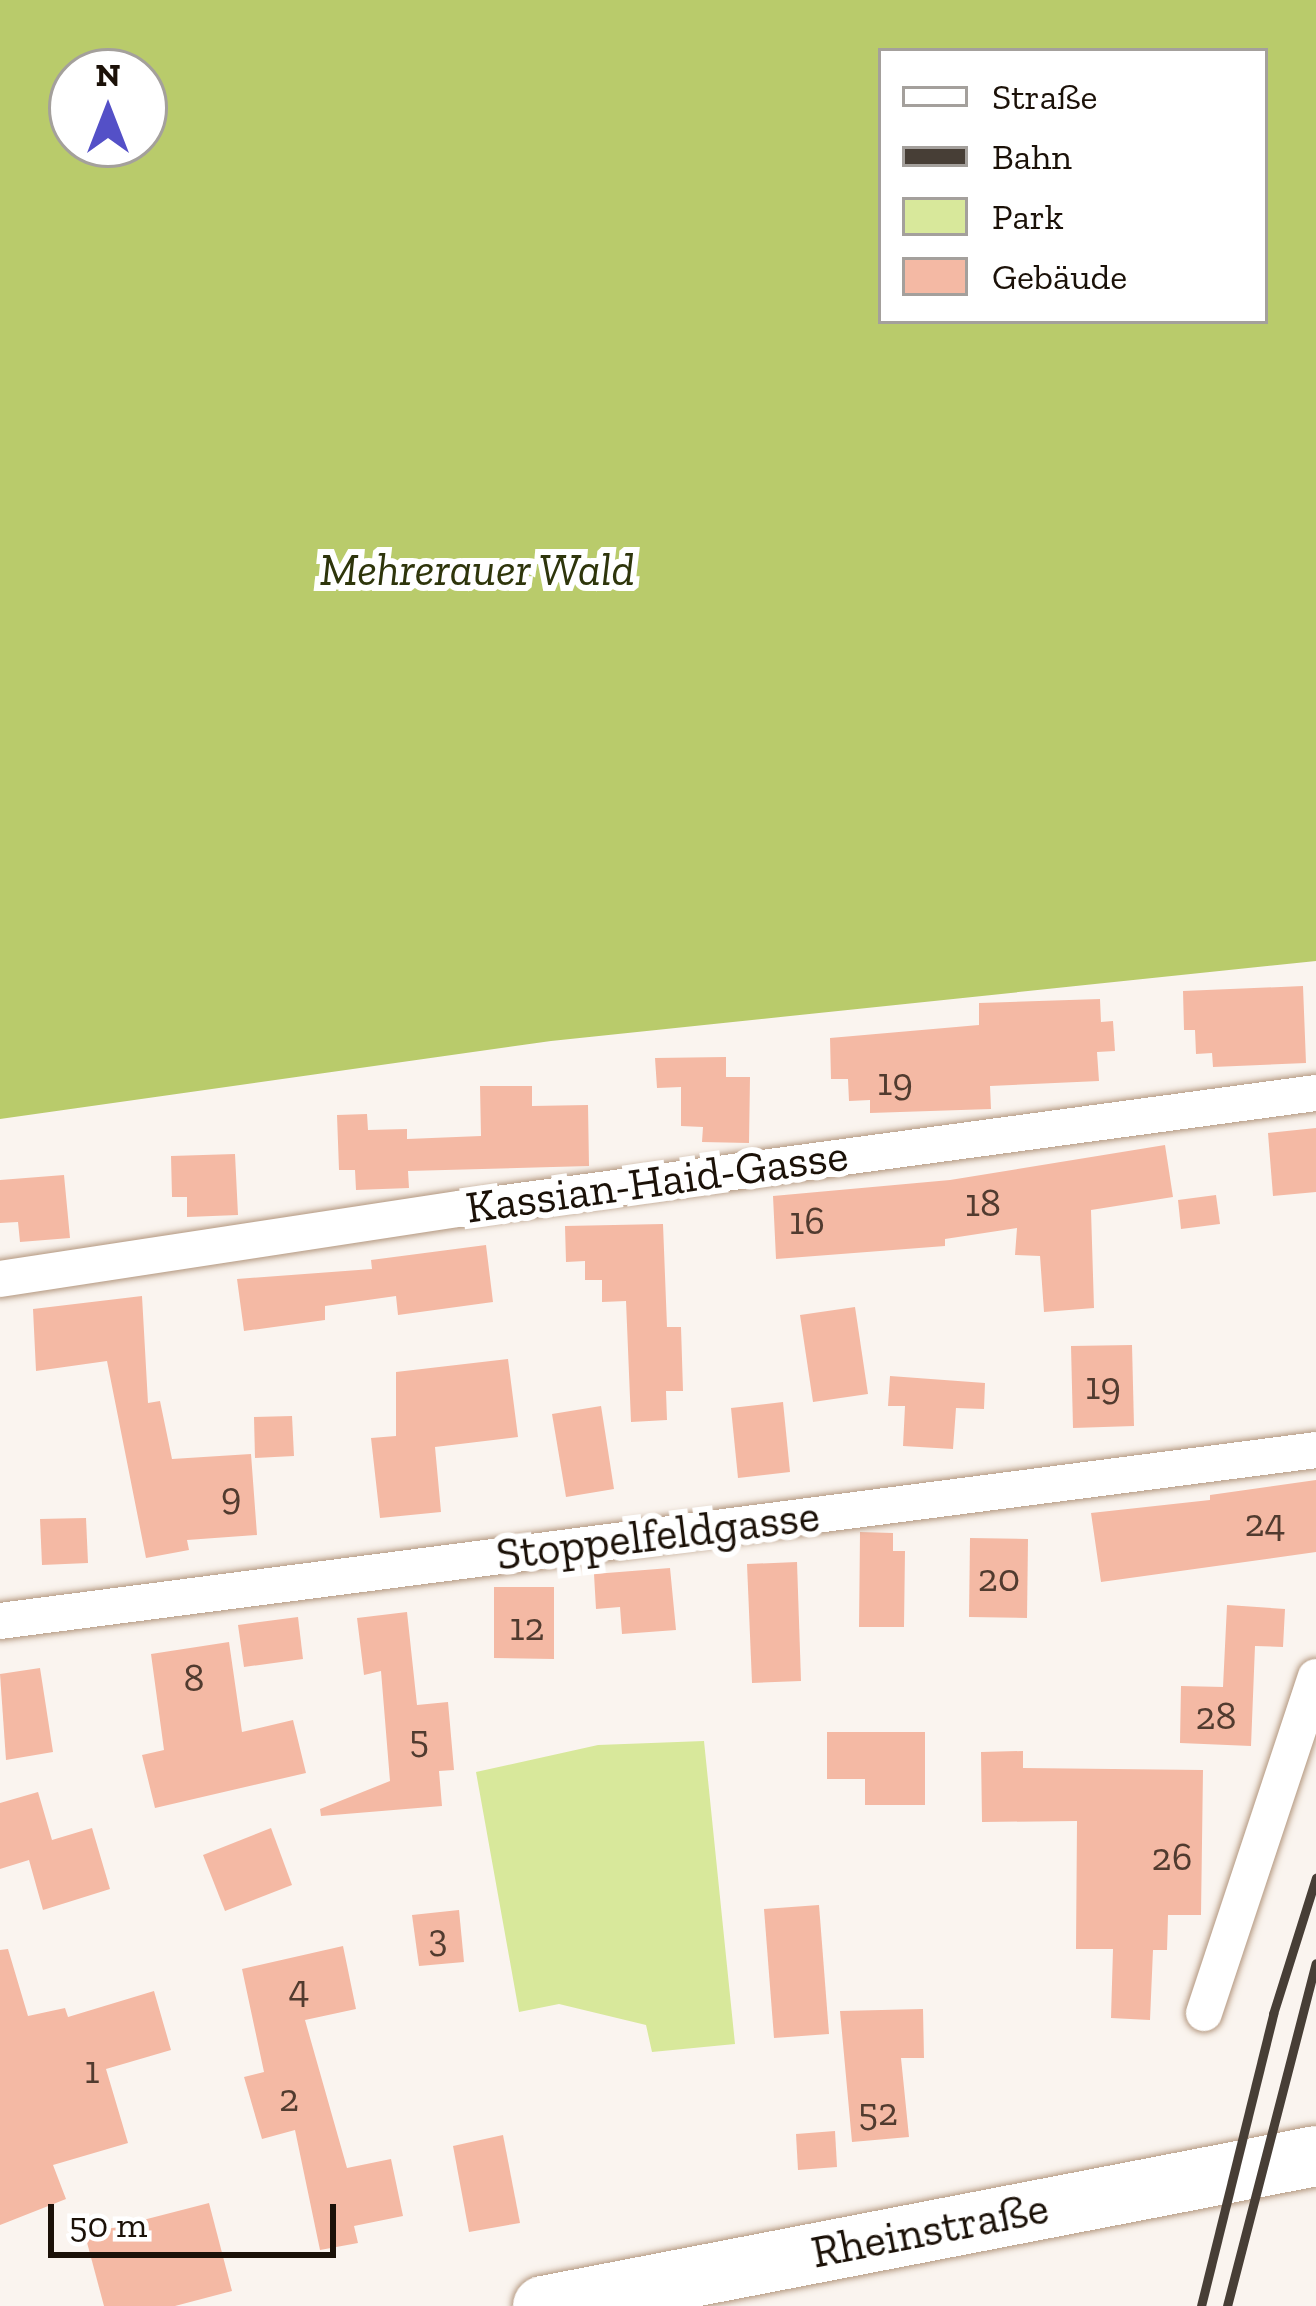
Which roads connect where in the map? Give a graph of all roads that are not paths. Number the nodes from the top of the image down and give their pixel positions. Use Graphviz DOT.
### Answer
graph roads {
  1 [pos="1316,1093"];
  2 [pos="0,1279"];
  3 [pos="1316,1450"];
  4 [pos="0,1621"];
  5 [pos="1316,1677"];
  6 [pos="1204,2013"];
  7 [pos="1316,2156"];
  8 [pos="543,2306"];
  1 -- 2 [label="street, Kassian-Haid-Gasse"];
  3 -- 4 [label="street, Stoppelfeldgasse"];
  5 -- 6 [label="street"];
  7 -- 8 [label="main road, Rheinstraße"];
}
